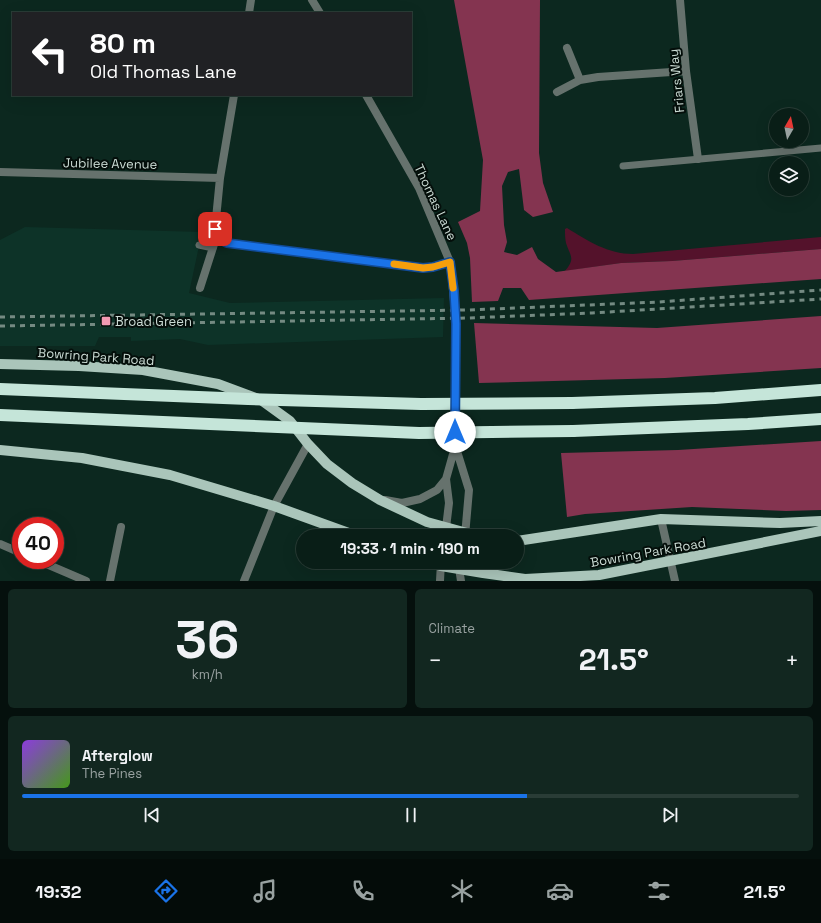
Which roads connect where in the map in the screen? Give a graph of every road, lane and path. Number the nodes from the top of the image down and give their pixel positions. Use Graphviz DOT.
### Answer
graph roads {
  1 [pos="251,0"];
  2 [pos="312,0"];
  3 [pos="680,0"];
  4 [pos="249,12"];
  5 [pos="319,12"];
  6 [pos="567,48"];
  7 [pos="686,71"];
  8 [pos="580,80"];
  9 [pos="557,92"];
  10 [pos="234,96"];
  11 [pos="367,96"];
  12 [pos="821,148"];
  13 [pos="698,159"];
  14 [pos="623,166"];
  15 [pos="0,172"];
  16 [pos="220,178"];
  17 [pos="217,235"];
  18 [pos="199,245"];
  19 [pos="213,248"];
  20 [pos="450,262"];
  21 [pos="200,288"];
  22 [pos="0,364"];
  23 [pos="0,389"];
  24 [pos="821,390"];
  25 [pos="0,415"];
  26 [pos="821,419"];
  27 [pos="308,444"];
  28 [pos="455,447"];
  29 [pos="0,450"];
  30 [pos="446,480"];
  31 [pos="380,500"];
  32 [pos="274,506"];
  33 [pos="661,518"];
  34 [pos="821,521"];
  35 [pos="121,527"];
  36 [pos="338,529"];
  37 [pos="439,529"];
  38 [pos="445,529"];
  39 [pos="465,529"];
  40 [pos="821,531"];
  41 [pos="524,540"];
  42 [pos="0,544"];
  43 [pos="12,549"];
  44 [pos="671,562"];
  45 [pos="59,569"];
  46 [pos="438,569"];
  47 [pos="460,569"];
  48 [pos="472,569"];
  49 [pos="525,579"];
  50 [pos="86,581"];
  51 [pos="110,581"];
  52 [pos="244,581"];
  53 [pos="440,581"];
  54 [pos="461,581"];
  55 [pos="510,581"];
  56 [pos="675,581"];
  1 -- 4 [label="street"];
  2 -- 5 [label="street"];
  3 -- 7 [label="street, Friars Way"];
  6 -- 8 [label="street"];
  7 -- 8 [label="street"];
  7 -- 13 [label="street, Friars Way"];
  8 -- 9 [label="street"];
  10 -- 16 [label="street"];
  11 -- 20 [label="street, Thomas Lane"];
  12 -- 13 [label="lane"];
  13 -- 14 [label="lane"];
  15 -- 16 [label="street, Jubilee Avenue"];
  16 -- 17 [label="street"];
  17 -- 19 [label="street"];
  17 -- 20 [label="street"];
  18 -- 19 [label="lane"];
  19 -- 21 [label="street"];
  20 -- 28 [label="street, Thomas Lane"];
  22 -- 27 [label="main road, Bowring Park Road"];
  23 -- 24 [label="highway, bridge"];
  25 -- 26 [label="highway, bridge"];
  27 -- 31 [label="main road, Bowring Park Road"];
  27 -- 32 [label="street"];
  28 -- 30 [label="street"];
  28 -- 39 [label="street"];
  29 -- 32 [label="main road"];
  30 -- 31 [label="street"];
  30 -- 38 [label="street"];
  31 -- 37 [label="main road, Bowring Park Road"];
  32 -- 36 [label="main road"];
  32 -- 52 [label="street"];
  33 -- 34 [label="main road, Bowring Park Road"];
  33 -- 41 [label="main road, Bowring Park Road"];
  33 -- 44 [label="street"];
  35 -- 51 [label="street"];
  40 -- 44 [label="main road, Bowring Park Road"];
  42 -- 43 [label="street"];
  44 -- 49 [label="main road, Bowring Park Road"];
  44 -- 56 [label="street"];
  45 -- 50 [label="street"];
  46 -- 53 [label="street"];
  47 -- 54 [label="street"];
  48 -- 49 [label="main road, Bowring Park Road"];
  49 -- 55 [label="street"];
}
